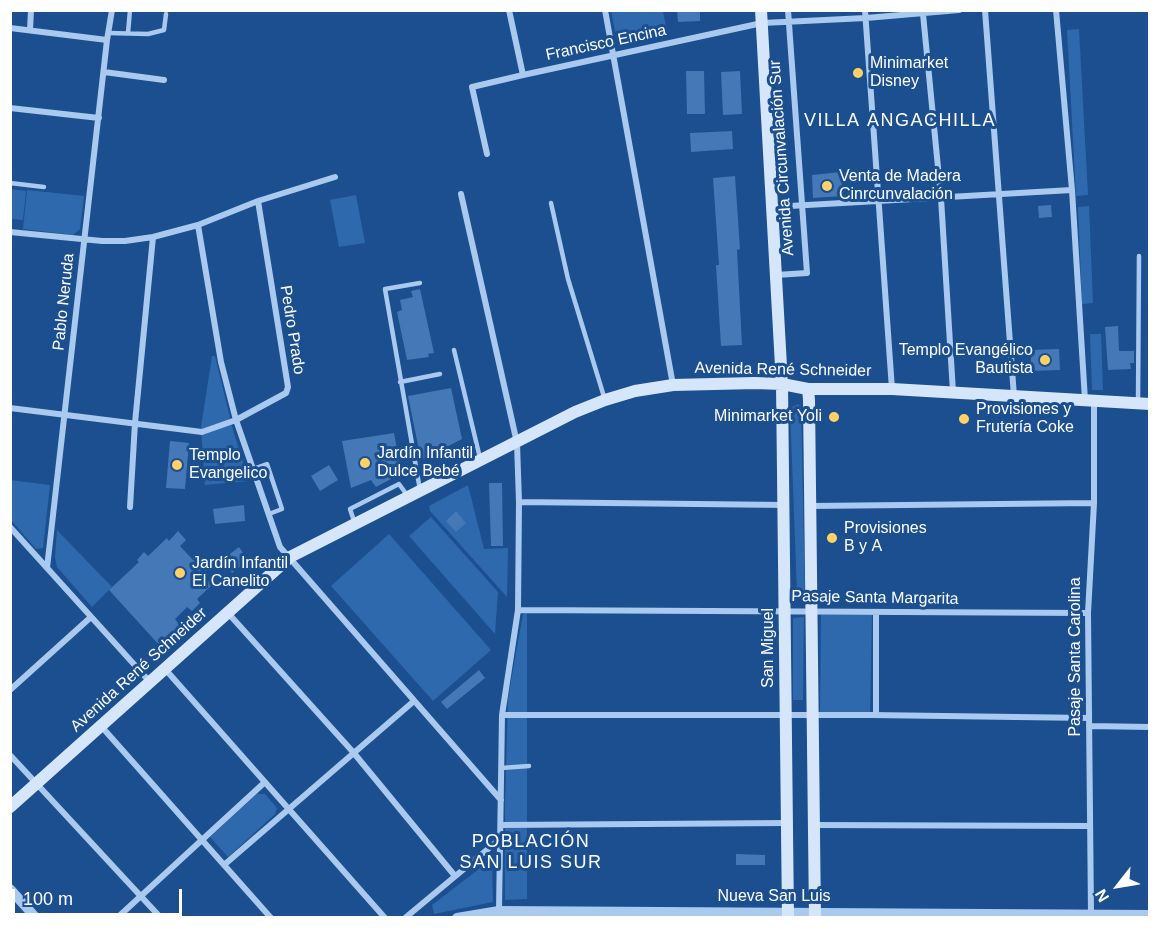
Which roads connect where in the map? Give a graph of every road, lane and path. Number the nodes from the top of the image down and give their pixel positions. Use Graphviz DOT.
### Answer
graph roads {
  1 [pos="31,10"];
  2 [pos="112,10"];
  3 [pos="130,10"];
  4 [pos="509,10"];
  5 [pos="605,10"];
  6 [pos="788,10"];
  7 [pos="865,10"];
  8 [pos="959,10"];
  9 [pos="985,10"];
  10 [pos="1056,10"];
  11 [pos="166,14"];
  12 [pos="923,14"];
  13 [pos="762,17"];
  14 [pos="866,18"];
  15 [pos="789,22"];
  16 [pos="10,28"];
  17 [pos="30,30"];
  18 [pos="128,33"];
  19 [pos="107,37"];
  20 [pos="614,55"];
  21 [pos="104,72"];
  22 [pos="523,75"];
  23 [pos="164,80"];
  24 [pos="10,108"];
  25 [pos="99,118"];
  26 [pos="487,154"];
  27 [pos="335,177"];
  28 [pos="10,183"];
  29 [pos="44,187"];
  30 [pos="1072,190"];
  31 [pos="461,194"];
  32 [pos="1000,195"];
  33 [pos="940,198"];
  34 [pos="258,201"];
  35 [pos="879,201"];
  36 [pos="550,202"];
  37 [pos="803,205"];
  38 [pos="772,207"];
  39 [pos="198,225"];
  40 [pos="10,232"];
  41 [pos="153,237"];
  42 [pos="85,239"];
  43 [pos="1139,256"];
  44 [pos="776,275"];
  45 [pos="420,283"];
  46 [pos="454,350"];
  47 [pos="440,374"];
  48 [pos="400,382"];
  49 [pos="673,384"];
  50 [pos="782,384"];
  51 [pos="808,389"];
  52 [pos="892,389"];
  53 [pos="953,392"];
  54 [pos="1014,396"];
  55 [pos="605,400"];
  56 [pos="1089,400"];
  57 [pos="1144,403"];
  58 [pos="10,408"];
  59 [pos="66,414"];
  60 [pos="236,420"];
  61 [pos="135,423"];
  62 [pos="517,443"];
  63 [pos="480,460"];
  64 [pos="253,469"];
  65 [pos="420,490"];
  66 [pos="519,502"];
  67 [pos="1094,503"];
  68 [pos="785,505"];
  69 [pos="810,506"];
  70 [pos="130,507"];
  71 [pos="269,514"];
  72 [pos="10,527"];
  73 [pos="290,557"];
  74 [pos="47,568"];
  75 [pos="518,610"];
  76 [pos="785,611"];
  77 [pos="811,611"];
  78 [pos="227,612"];
  79 [pos="876,612"];
  80 [pos="1088,613"];
  81 [pos="91,617"];
  82 [pos="165,669"];
  83 [pos="150,682"];
  84 [pos="12,686"];
  85 [pos="414,701"];
  86 [pos="502,715"];
  87 [pos="786,716"];
  88 [pos="812,716"];
  89 [pos="876,716"];
  90 [pos="1089,718"];
  91 [pos="101,726"];
  92 [pos="1089,726"];
  93 [pos="1149,727"];
  94 [pos="353,752"];
  95 [pos="10,755"];
  96 [pos="529,766"];
  97 [pos="501,768"];
  98 [pos="265,782"];
  99 [pos="37,784"];
  100 [pos="501,800"];
  101 [pos="10,807"];
  102 [pos="289,809"];
  103 [pos="787,823"];
  104 [pos="501,825"];
  105 [pos="813,825"];
  106 [pos="1090,826"];
  107 [pos="501,839"];
  108 [pos="201,840"];
  109 [pos="224,865"];
  110 [pos="455,876"];
  111 [pos="10,889"];
  112 [pos="141,895"];
  113 [pos="500,911"];
  114 [pos="1091,914"];
  115 [pos="788,915"];
  116 [pos="814,915"];
  117 [pos="1149,915"];
  118 [pos="36,918"];
  119 [pos="117,918"];
  120 [pos="161,918"];
  121 [pos="271,918"];
  122 [pos="385,918"];
  123 [pos="405,918"];
  124 [pos="457,918"];
  1 -- 17 [label="street"];
  2 -- 19 [label="street, Pablo Neruda"];
  3 -- 18 [label="lane"];
  4 -- 22 [label="street"];
  5 -- 20 [label="street"];
  6 -- 15 [label="street, Avenida Circunvalación Sur"];
  7 -- 14 [label="street"];
  8 -- 12 [label="street, Francisco Encina"];
  9 -- 32 [label="street"];
  10 -- 30 [label="street, Pasaje Santa Carolina"];
  11 -- 18 [label="lane"];
  12 -- 14 [label="street, Francisco Encina"];
  12 -- 33 [label="street"];
  13 -- 15 [label="street, Francisco Encina"];
  13 -- 20 [label="street, Francisco Encina"];
  13 -- 38 [label="main road, Avenida Circunvalación Sur"];
  14 -- 15 [label="street, Francisco Encina"];
  14 -- 35 [label="street"];
  15 -- 37 [label="street, Avenida Circunvalación Sur"];
  16 -- 17 [label="street"];
  17 -- 19 [label="street"];
  18 -- 19 [label="lane"];
  19 -- 21 [label="street, Pablo Neruda"];
  20 -- 22 [label="street, Francisco Encina"];
  20 -- 49 [label="street"];
  21 -- 23 [label="street"];
  21 -- 25 [label="street, Pablo Neruda"];
  22 -- 26 [label="street, Francisco Encina"];
  24 -- 25 [label="street"];
  25 -- 42 [label="street, Pablo Neruda"];
  27 -- 34 [label="street"];
  28 -- 29 [label="lane"];
  30 -- 32 [label="street"];
  30 -- 56 [label="street, Pasaje Santa Carolina"];
  31 -- 62 [label="street"];
  32 -- 33 [label="street"];
  32 -- 54 [label="street"];
  33 -- 35 [label="street"];
  33 -- 53 [label="street"];
  34 -- 39 [label="street"];
  34 -- 60 [label="street, Pedro Prado"];
  35 -- 37 [label="street"];
  35 -- 52 [label="street"];
  36 -- 55 [label="lane"];
  37 -- 38 [label="street"];
  37 -- 44 [label="street, Avenida Circunvalación Sur"];
  38 -- 44 [label="main road, Avenida Circunvalación Sur"];
  39 -- 41 [label="street"];
  39 -- 60 [label="street"];
  40 -- 42 [label="street"];
  41 -- 42 [label="street"];
  41 -- 61 [label="street"];
  42 -- 59 [label="street, Pablo Neruda"];
  43 -- 57 [label="lane"];
  44 -- 50 [label="main road, Avenida Circunvalación Sur"];
  45 -- 48 [label="lane"];
  46 -- 63 [label="lane"];
  47 -- 48 [label="lane"];
  48 -- 65 [label="lane"];
  49 -- 50 [label="main road, Avenida René Schneider"];
  49 -- 55 [label="main road, Avenida René Schneider"];
  50 -- 51 [label="main road, Avenida René Schneider"];
  50 -- 68 [label="main road, San Miguel"];
  51 -- 52 [label="main road, Avenida René Schneider"];
  51 -- 69 [label="main road"];
  52 -- 53 [label="main road, Avenida René Schneider"];
  53 -- 54 [label="main road, Avenida René Schneider"];
  54 -- 56 [label="main road, Avenida René Schneider"];
  55 -- 62 [label="main road, Avenida René Schneider"];
  56 -- 57 [label="main road, Avenida René Schneider"];
  56 -- 67 [label="street, Pasaje Santa Carolina"];
  58 -- 59 [label="street, Pedro Prado"];
  59 -- 61 [label="street, Pedro Prado"];
  59 -- 74 [label="street, Pablo Neruda"];
  60 -- 61 [label="street, Pedro Prado"];
  60 -- 64 [label="street"];
  61 -- 70 [label="street"];
  62 -- 63 [label="main road, Avenida René Schneider"];
  62 -- 66 [label="street"];
  63 -- 65 [label="main road, Avenida René Schneider"];
  64 -- 71 [label="street"];
  64 -- 71 [label="lane"];
  65 -- 73 [label="main road, Avenida René Schneider"];
  66 -- 68 [label="street"];
  66 -- 75 [label="street"];
  67 -- 69 [label="street"];
  67 -- 80 [label="street, Pasaje Santa Carolina"];
  68 -- 76 [label="main road, San Miguel"];
  69 -- 77 [label="main road"];
  71 -- 73 [label="street"];
  72 -- 74 [label="street"];
  73 -- 78 [label="main road, Avenida René Schneider"];
  73 -- 85 [label="street"];
  74 -- 81 [label="street"];
  75 -- 76 [label="street, Pasaje Santa Margarita"];
  75 -- 86 [label="street"];
  76 -- 77 [label="street, Pasaje Santa Margarita"];
  76 -- 87 [label="main road, San Miguel"];
  77 -- 79 [label="street, Pasaje Santa Margarita"];
  77 -- 88 [label="main road"];
  78 -- 82 [label="main road, Avenida René Schneider"];
  78 -- 94 [label="street"];
  79 -- 80 [label="street, Pasaje Santa Margarita"];
  79 -- 89 [label="street"];
  80 -- 90 [label="street, Pasaje Santa Carolina"];
  81 -- 83 [label="street"];
  81 -- 84 [label="street"];
  82 -- 83 [label="main road, Avenida René Schneider"];
  82 -- 98 [label="street"];
  83 -- 91 [label="main road, Avenida René Schneider"];
  85 -- 94 [label="street"];
  85 -- 100 [label="street"];
  86 -- 87 [label="street"];
  86 -- 97 [label="street"];
  87 -- 88 [label="street"];
  87 -- 103 [label="main road, San Miguel"];
  88 -- 89 [label="street"];
  88 -- 105 [label="main road"];
  89 -- 90 [label="street"];
  90 -- 92 [label="street, Pasaje Santa Carolina"];
  91 -- 99 [label="main road, Avenida René Schneider"];
  91 -- 108 [label="street"];
  92 -- 93 [label="street"];
  92 -- 106 [label="street, Pasaje Santa Carolina"];
  94 -- 102 [label="street"];
  94 -- 110 [label="street"];
  95 -- 99 [label="street"];
  96 -- 97 [label="lane"];
  97 -- 100 [label="street"];
  98 -- 102 [label="street"];
  98 -- 108 [label="street"];
  99 -- 101 [label="main road, Avenida René Schneider"];
  99 -- 112 [label="street"];
  100 -- 104 [label="street"];
  102 -- 109 [label="street"];
  102 -- 122 [label="street"];
  103 -- 104 [label="street"];
  103 -- 115 [label="main road, San Miguel"];
  104 -- 107 [label="street"];
  105 -- 106 [label="street"];
  105 -- 116 [label="main road"];
  106 -- 114 [label="street, Pasaje Santa Carolina"];
  107 -- 110 [label="street"];
  107 -- 113 [label="street"];
  108 -- 109 [label="street"];
  108 -- 112 [label="street"];
  109 -- 121 [label="street"];
  110 -- 123 [label="street"];
  111 -- 118 [label="street"];
  112 -- 119 [label="street"];
  112 -- 120 [label="street"];
  113 -- 115 [label="street, Nueva San Luis"];
  113 -- 124 [label="street, Nueva San Luis"];
  114 -- 116 [label="street, Nueva San Luis"];
  114 -- 117 [label="street, Nueva San Luis"];
  115 -- 116 [label="street, Nueva San Luis"];
}
